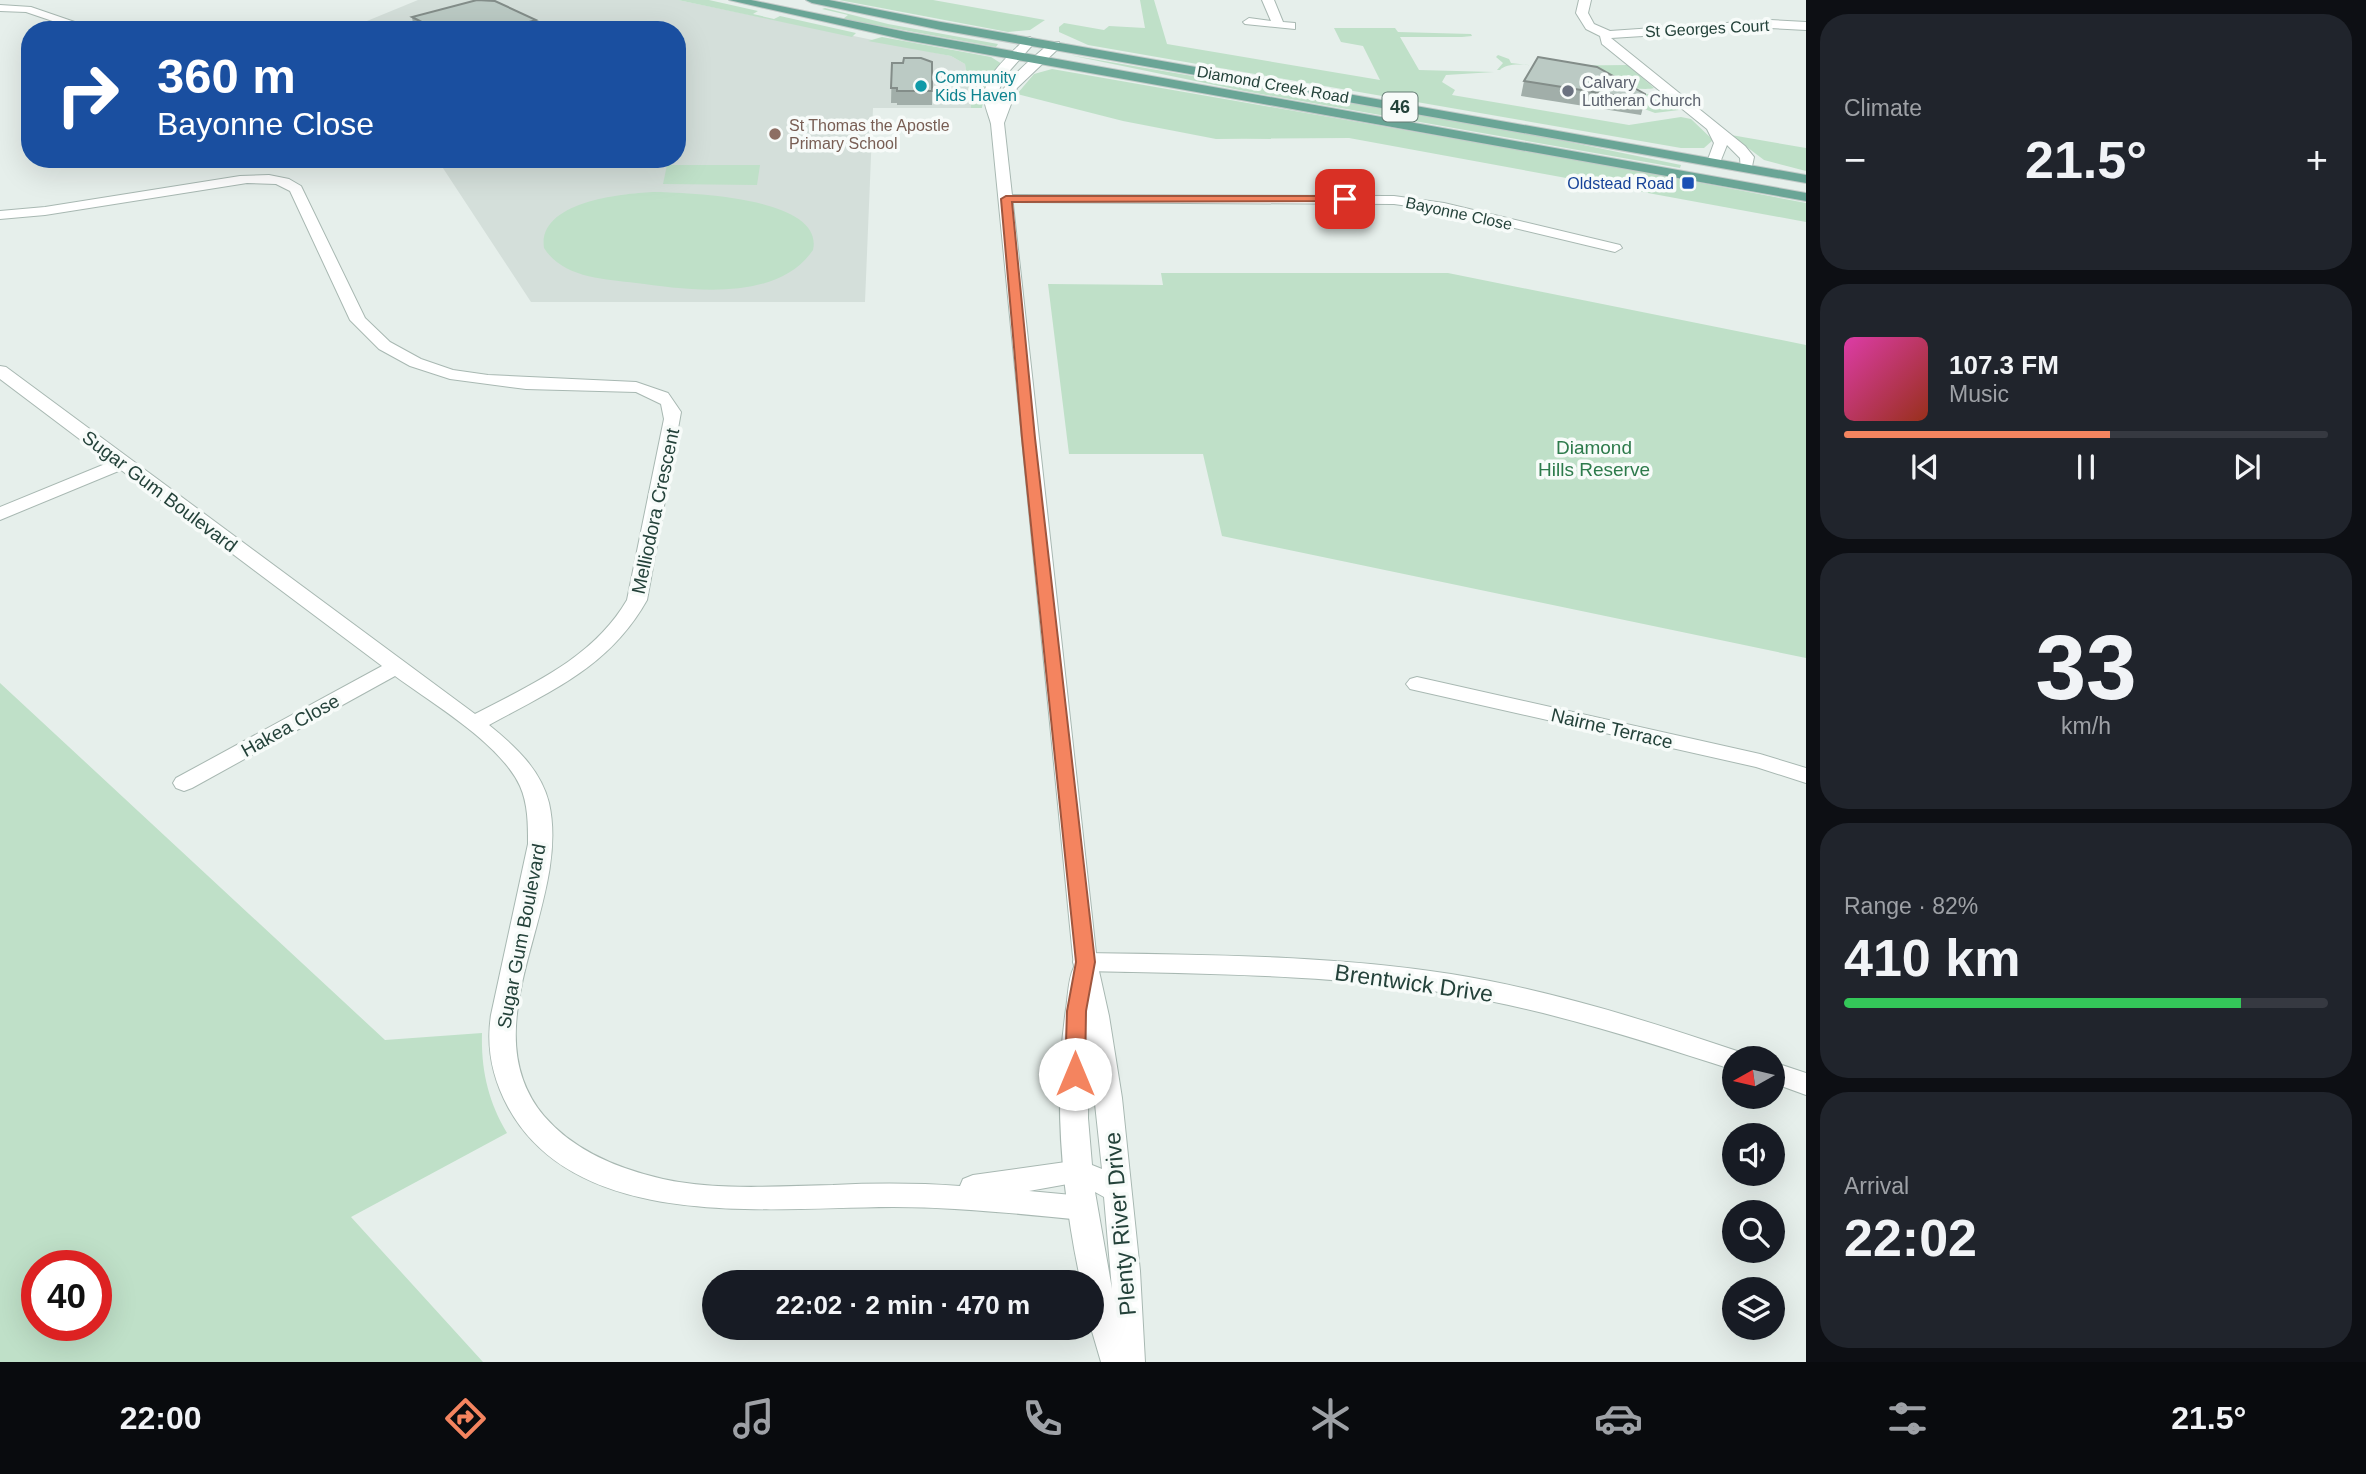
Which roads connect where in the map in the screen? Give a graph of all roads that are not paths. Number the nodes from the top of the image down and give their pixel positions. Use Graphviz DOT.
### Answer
graph roads {
  1 [pos="735,0"];
  2 [pos="812,0"];
  3 [pos="1268,0"];
  4 [pos="1585,0"];
  5 [pos="0,8"];
  6 [pos="64,21"];
  7 [pos="1249,22"];
  8 [pos="1278,23"];
  9 [pos="1291,26"];
  10 [pos="1806,26"];
  11 [pos="1608,35"];
  12 [pos="1030,41"];
  13 [pos="1055,45"];
  14 [pos="1015,56"];
  15 [pos="1038,60"];
  16 [pos="998,124"];
  17 [pos="1713,129"];
  18 [pos="1714,162"];
  19 [pos="1746,168"];
  20 [pos="1806,179"];
  21 [pos="1721,180"];
  22 [pos="1806,197"];
  23 [pos="1006,199"];
  24 [pos="45,211"];
  25 [pos="0,215"];
  26 [pos="0,224"];
  27 [pos="1615,248"];
  28 [pos="0,371"];
  29 [pos="123,463"];
  30 [pos="0,514"];
  31 [pos="396,667"];
  32 [pos="1417,684"];
  33 [pos="474,724"];
  34 [pos="1806,776"];
  35 [pos="184,783"];
  36 [pos="1085,962"];
  37 [pos="1722,1056"];
  38 [pos="1785,1076"];
  39 [pos="1806,1084"];
  40 [pos="1080,1172"];
  41 [pos="1118,1190"];
  42 [pos="894,1195"];
  43 [pos="1083,1208"];
  44 [pos="1116,1362"];
  45 [pos="1130,1362"];
  1 -- 14 [label="main road, Diamond Creek Road / 46"];
  2 -- 12 [label="main road, Diamond Creek Road / 46"];
  3 -- 8 [label="street"];
  4 -- 11 [label="street"];
  5 -- 6 [label="street"];
  7 -- 8 [label="street"];
  8 -- 9 [label="street"];
  10 -- 11 [label="street, St Georges Court"];
  11 -- 17 [label="street"];
  12 -- 13 [label="main road, Diamond Creek Road / 46"];
  12 -- 14 [label="street, Plenty River Drive"];
  13 -- 15 [label="street, Plenty River Drive"];
  13 -- 18 [label="main road, Diamond Creek Road / 46"];
  14 -- 15 [label="main road, Diamond Creek Road / 46"];
  14 -- 16 [label="street, Plenty River Drive"];
  15 -- 16 [label="street, Plenty River Drive"];
  15 -- 21 [label="main road, Diamond Creek Road / 46"];
  16 -- 23 [label="street, Plenty River Drive"];
  17 -- 18 [label="street"];
  17 -- 19 [label="street"];
  18 -- 19 [label="main road, Diamond Creek Road / 46"];
  18 -- 21 [label="main road"];
  19 -- 20 [label="main road, Diamond Creek Road / 46"];
  19 -- 21 [label="main road"];
  21 -- 22 [label="main road, Diamond Creek Road / 46"];
  23 -- 27 [label="street, Bayonne Close"];
  23 -- 36 [label="street, Plenty River Drive"];
  24 -- 25 [label="street, Melliodora Crescent"];
  24 -- 26 [label="street, Melliodora Crescent"];
  24 -- 33 [label="street, Melliodora Crescent"];
  28 -- 29 [label="street, Sugar Gum Boulevard"];
  29 -- 30 [label="street"];
  29 -- 31 [label="street, Sugar Gum Boulevard"];
  31 -- 33 [label="street, Sugar Gum Boulevard"];
  31 -- 35 [label="street, Hakea Close"];
  32 -- 34 [label="street, Nairne Terrace"];
  33 -- 42 [label="street, Sugar Gum Boulevard"];
  36 -- 37 [label="street, Brentwick Drive"];
  36 -- 40 [label="street, Plenty River Drive"];
  36 -- 41 [label="street, Plenty River Drive"];
  38 -- 39 [label="street"];
  40 -- 41 [label="street"];
  40 -- 42 [label="street, Sugar Gum Boulevard"];
  40 -- 43 [label="street, Plenty River Drive"];
  41 -- 43 [label="street"];
  41 -- 45 [label="street, Plenty River Drive"];
  42 -- 43 [label="street, Sugar Gum Boulevard"];
  43 -- 44 [label="street, Plenty River Drive"];
}
